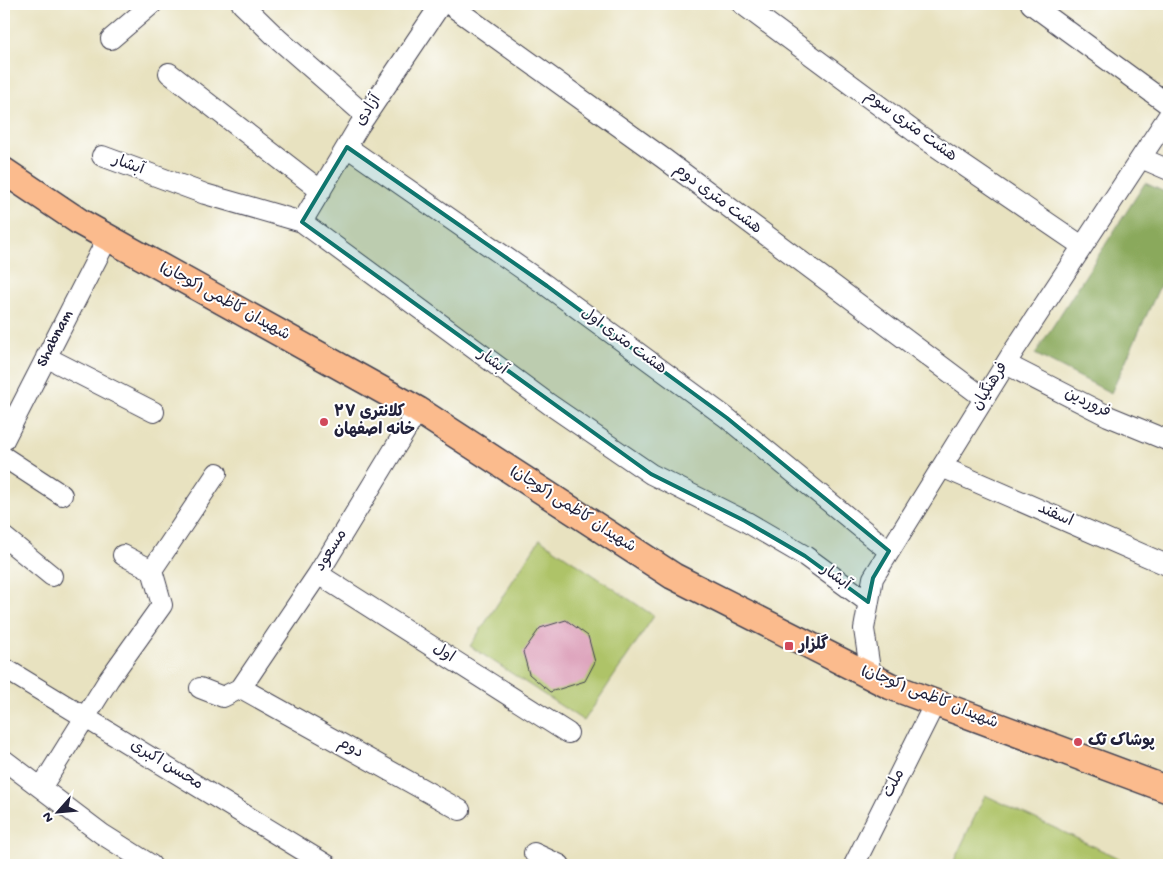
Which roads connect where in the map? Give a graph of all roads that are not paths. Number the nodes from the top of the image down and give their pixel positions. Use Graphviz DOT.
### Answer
graph roads {
  1 [pos="152,4"];
  2 [pos="242,4"];
  3 [pos="441,4"];
  4 [pos="448,4"];
  5 [pos="742,4"];
  6 [pos="1031,4"];
  7 [pos="111,39"];
  8 [pos="169,73"];
  9 [pos="1169,105"];
  10 [pos="1169,115"];
  11 [pos="366,116"];
  12 [pos="346,147"];
  13 [pos="102,156"];
  14 [pos="1141,158"];
  15 [pos="1169,170"];
  16 [pos="4,171"];
  17 [pos="321,191"];
  18 [pos="302,222"];
  19 [pos="108,237"];
  20 [pos="1082,246"];
  21 [pos="46,358"];
  22 [pos="1006,364"];
  23 [pos="984,398"];
  24 [pos="418,410"];
  25 [pos="154,412"];
  26 [pos="4,440"];
  27 [pos="1169,441"];
  28 [pos="4,457"];
  29 [pos="942,467"];
  30 [pos="217,473"];
  31 [pos="62,495"];
  32 [pos="4,537"];
  33 [pos="889,551"];
  34 [pos="123,555"];
  35 [pos="1169,566"];
  36 [pos="152,570"];
  37 [pos="318,574"];
  38 [pos="52,576"];
  39 [pos="868,602"];
  40 [pos="4,668"];
  41 [pos="871,676"];
  42 [pos="200,688"];
  43 [pos="241,688"];
  44 [pos="935,702"];
  45 [pos="86,718"];
  46 [pos="568,733"];
  47 [pos="4,760"];
  48 [pos="42,788"];
  49 [pos="1169,790"];
  50 [pos="460,810"];
  51 [pos="534,853"];
  52 [pos="315,862"];
  53 [pos="152,865"];
  54 [pos="560,865"];
  55 [pos="854,865"];
  1 -- 7 [label="street"];
  2 -- 11 [label="street"];
  3 -- 11 [label="street, آزادی"];
  4 -- 23 [label="street, هشت متری دوم"];
  5 -- 20 [label="street, هشت متری سوم"];
  6 -- 9 [label="street"];
  8 -- 17 [label="street"];
  10 -- 14 [label="street, فرهنگیان"];
  11 -- 12 [label="street, آزادی"];
  12 -- 17 [label="street, آزادی"];
  12 -- 33 [label="street, هشت متری اول"];
  13 -- 18 [label="street, آبشار"];
  14 -- 15 [label="street"];
  14 -- 20 [label="street, فرهنگیان"];
  16 -- 19 [label="main road, شهیدان کاظمی (کوجان)"];
  17 -- 18 [label="street, آزادی"];
  18 -- 39 [label="street, آبشار"];
  19 -- 21 [label="street, Shabnam"];
  19 -- 24 [label="main road, شهیدان کاظمی (کوجان)"];
  20 -- 22 [label="street, فرهنگیان"];
  21 -- 25 [label="street"];
  21 -- 26 [label="street, Shabnam"];
  22 -- 23 [label="street, فرهنگیان"];
  22 -- 27 [label="street, فروردین"];
  23 -- 29 [label="street, فرهنگیان"];
  24 -- 37 [label="street, مسعود"];
  24 -- 41 [label="main road, شهیدان کاظمی (کوجان)"];
  28 -- 31 [label="street"];
  29 -- 33 [label="street, فرهنگیان"];
  29 -- 35 [label="street, اسفند"];
  30 -- 36 [label="street"];
  32 -- 38 [label="street"];
  33 -- 39 [label="street, فرهنگیان"];
  34 -- 36 [label="street"];
  36 -- 45 [label="street"];
  37 -- 43 [label="street, مسعود"];
  37 -- 46 [label="street, اول"];
  39 -- 41 [label="street, فرهنگیان"];
  40 -- 45 [label="street, محسن اکبری"];
  41 -- 44 [label="main road, شهیدان کاظمی (کوجان)"];
  42 -- 43 [label="street"];
  43 -- 50 [label="street, دوم"];
  44 -- 49 [label="main road, شهیدان کاظمی (کوجان)"];
  44 -- 55 [label="street, ملت"];
  45 -- 48 [label="street"];
  45 -- 52 [label="street, محسن اکبری"];
  47 -- 48 [label="street"];
  48 -- 53 [label="street"];
  51 -- 54 [label="street"];
}
